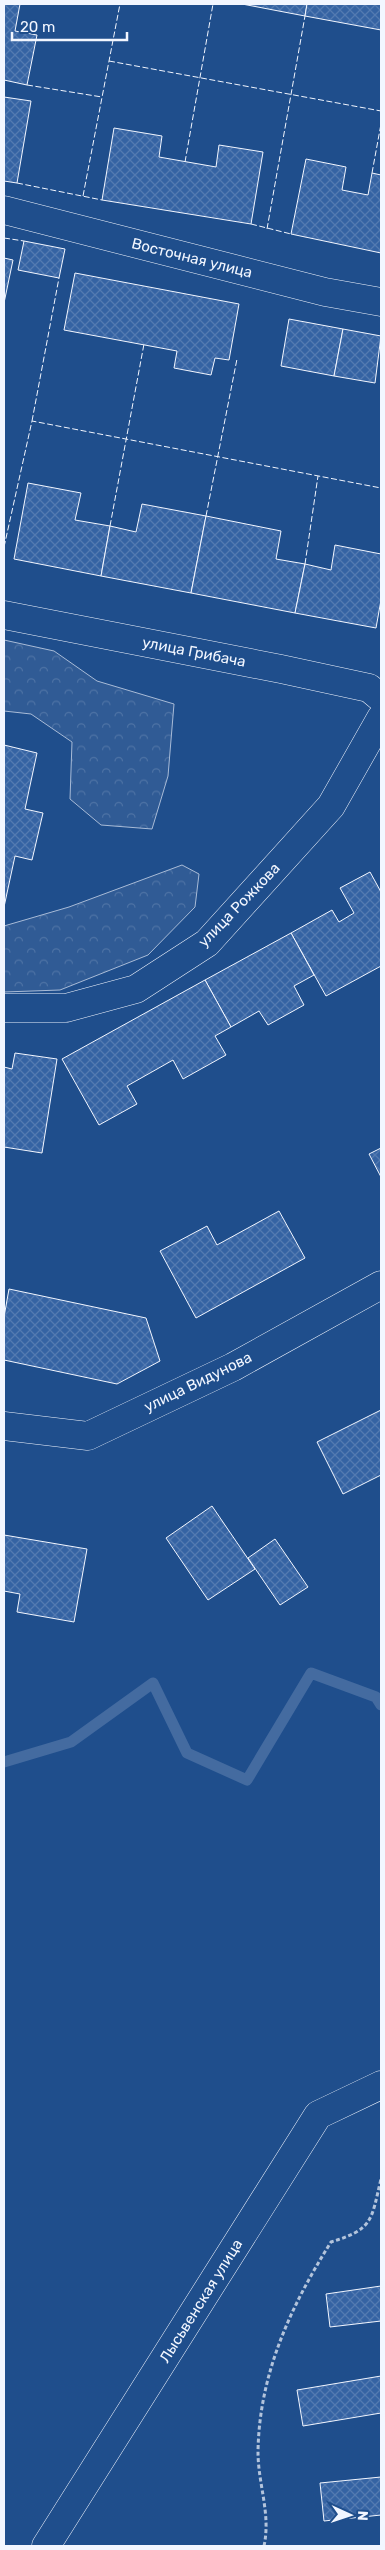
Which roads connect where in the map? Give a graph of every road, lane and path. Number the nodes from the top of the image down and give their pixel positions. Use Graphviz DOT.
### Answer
graph roads {
  1 [pos="4,210"];
  2 [pos="381,302"];
  3 [pos="4,615"];
  4 [pos="381,698"];
  5 [pos="381,718"];
  6 [pos="4,1008"];
  7 [pos="381,1285"];
  8 [pos="4,1426"];
  9 [pos="381,2085"];
  10 [pos="381,2179"];
  11 [pos="46,2546"];
  12 [pos="264,2546"];
  1 -- 2 [label="street, Восточная улица"];
  3 -- 4 [label="street, улица Грибача"];
  5 -- 6 [label="street, улица Рожкова"];
  7 -- 8 [label="street, улица Видунова"];
  9 -- 11 [label="street, Лысьвенская улица"];
  10 -- 12 [label="path"];
}
